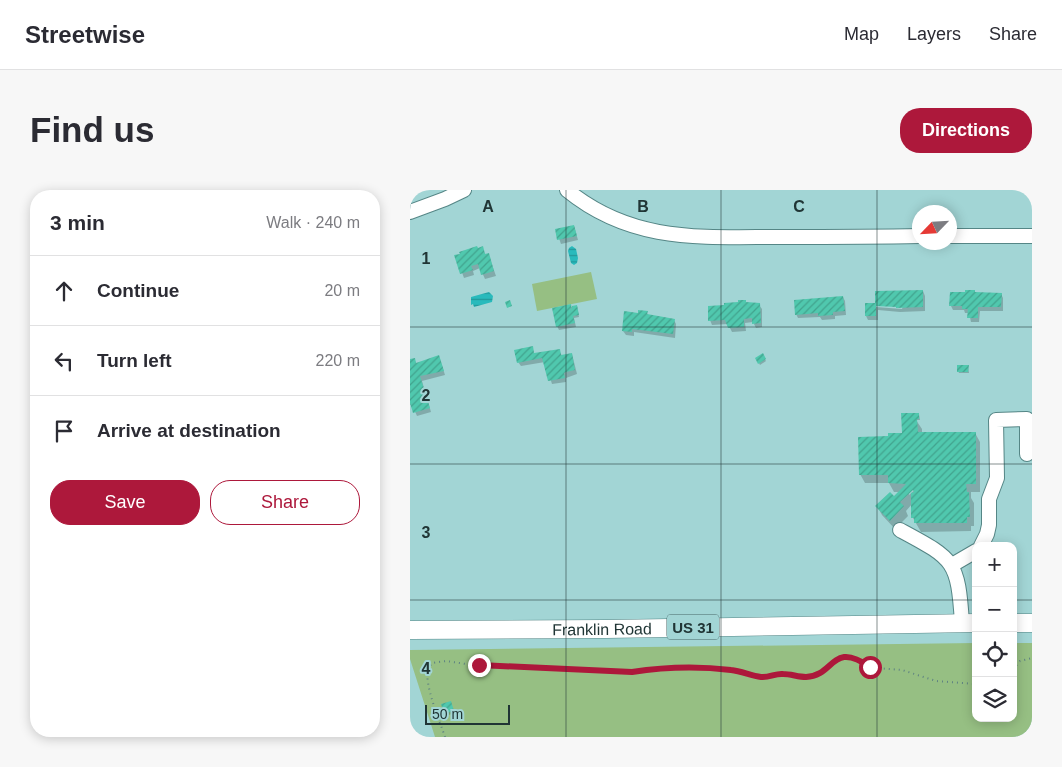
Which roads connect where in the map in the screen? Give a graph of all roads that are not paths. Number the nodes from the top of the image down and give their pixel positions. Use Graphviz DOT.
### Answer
graph roads {
  1 [pos="464,190"];
  2 [pos="567,190"];
  3 [pos="410,212"];
  4 [pos="912,236"];
  5 [pos="957,236"];
  6 [pos="1032,236"];
  7 [pos="1027,454"];
  8 [pos="900,530"];
  9 [pos="983,542"];
  10 [pos="972,553"];
  11 [pos="952,565"];
  12 [pos="1032,622"];
  13 [pos="969,623"];
  14 [pos="1017,623"];
  15 [pos="410,630"];
  1 -- 3 [label="street"];
  2 -- 4 [label="street"];
  5 -- 6 [label="street"];
  7 -- 9 [label="street"];
  8 -- 11 [label="street"];
  10 -- 11 [label="street"];
  11 -- 13 [label="street"];
  12 -- 14 [label="main road"];
  13 -- 15 [label="main road, Franklin Road / US 31"];
}
